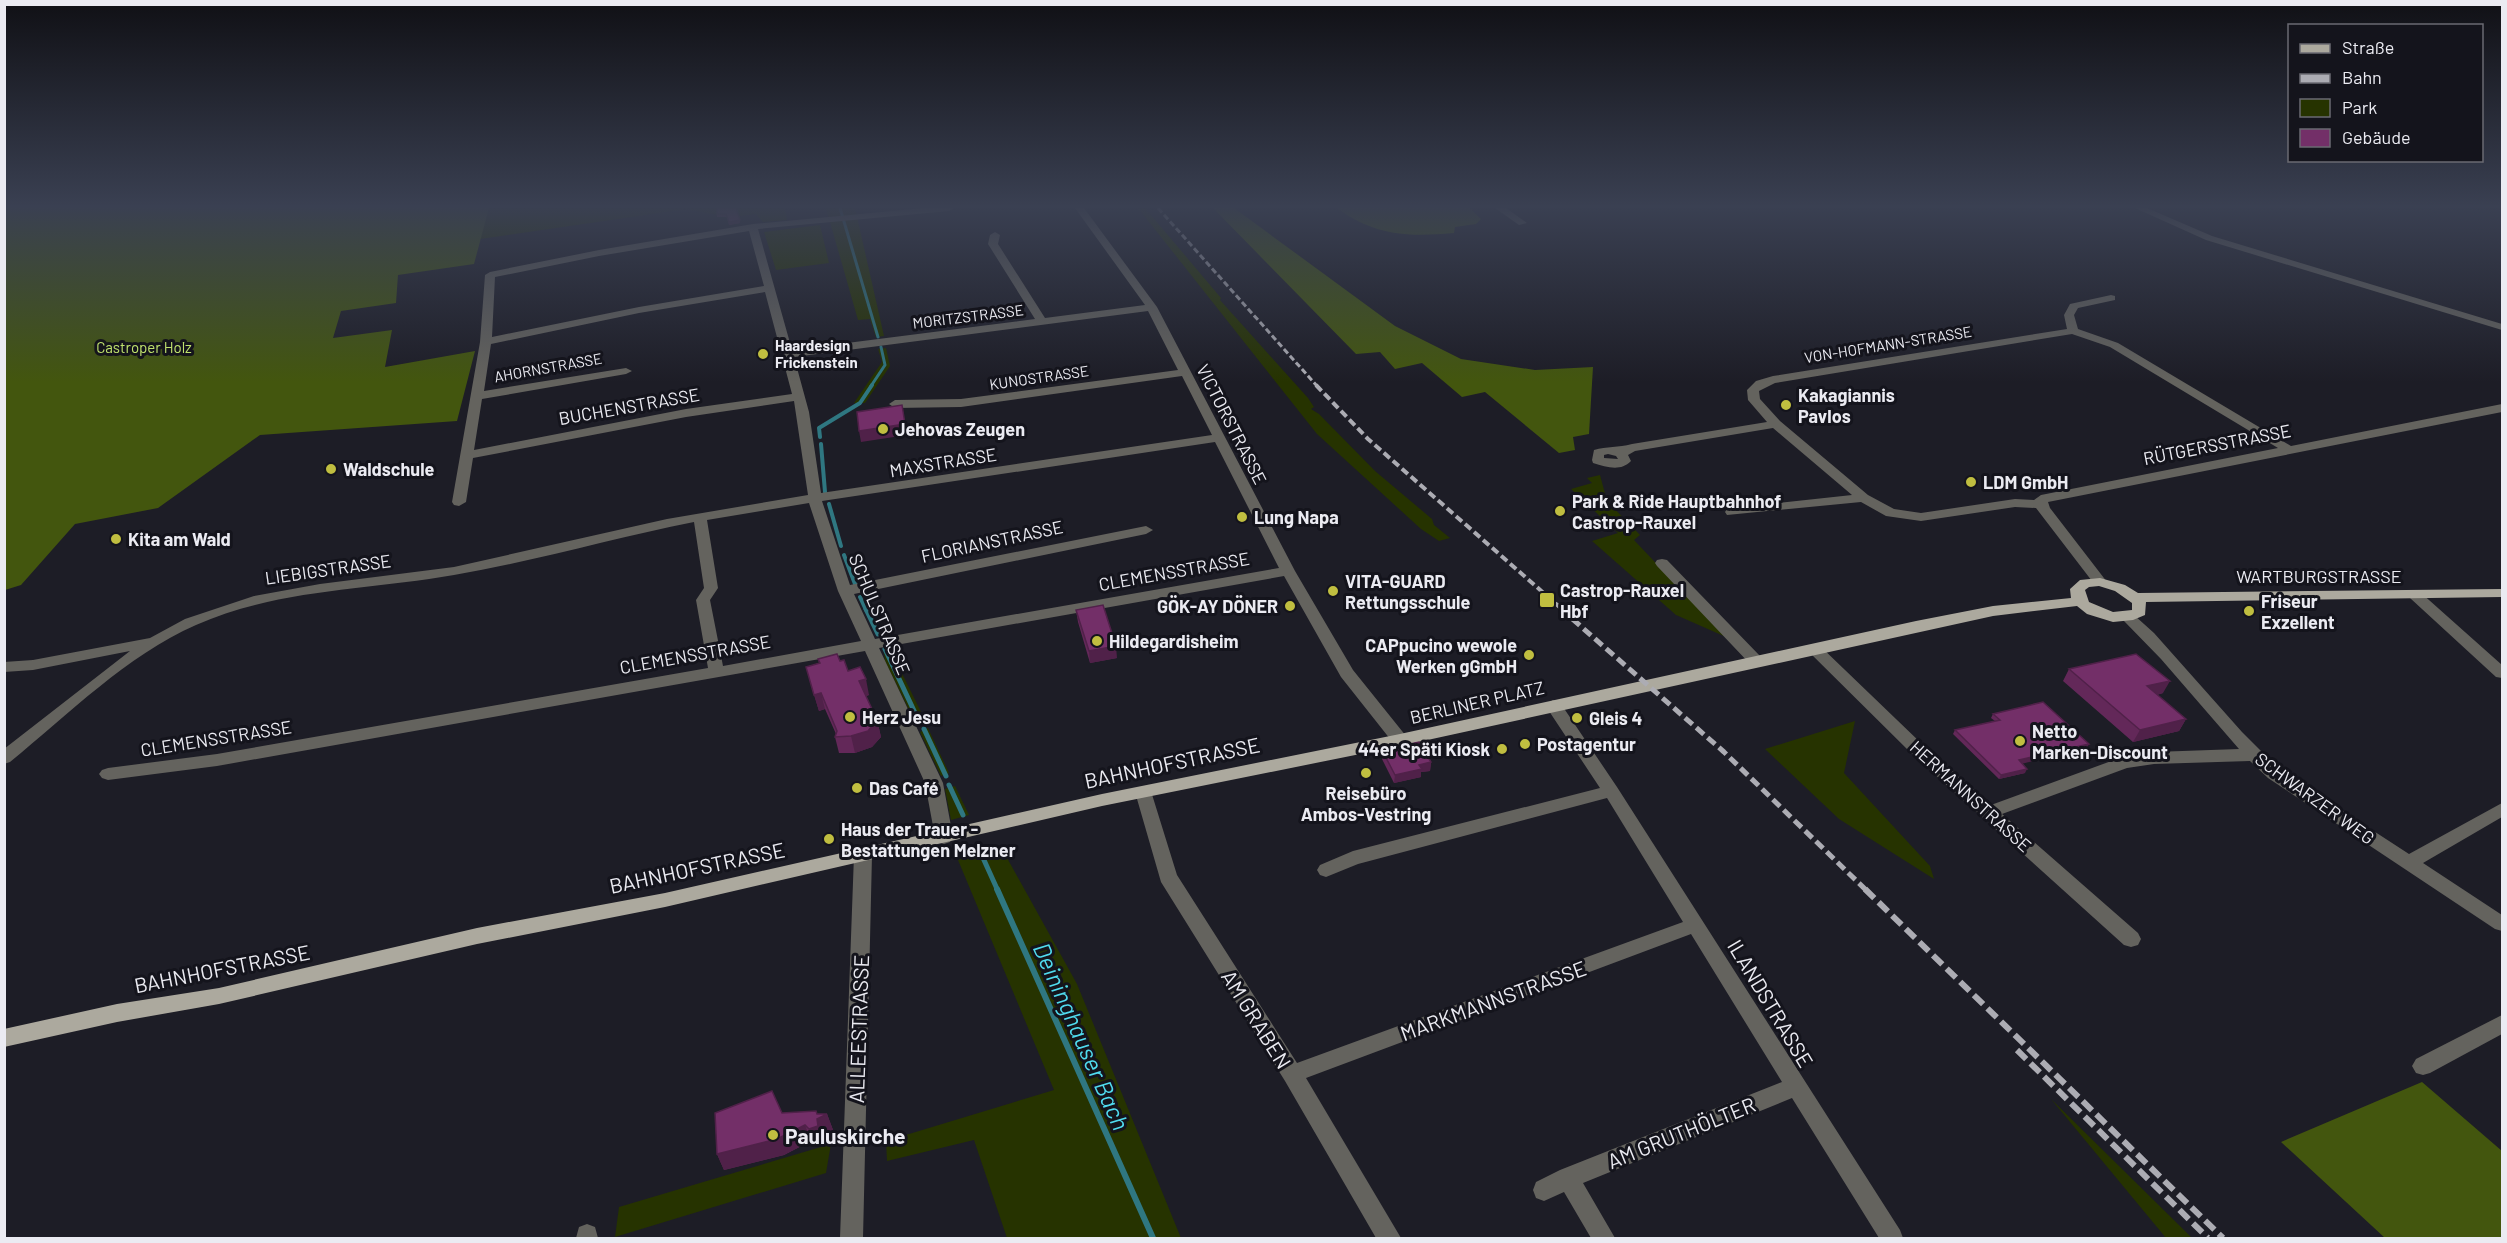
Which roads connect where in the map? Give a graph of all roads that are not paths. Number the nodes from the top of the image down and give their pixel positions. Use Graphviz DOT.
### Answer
graph roads {
  1 [pos="535,266"];
  2 [pos="763,266"];
  3 [pos="1007,266"];
  4 [pos="1122,266"];
  5 [pos="2301,266"];
  6 [pos="769,288"];
  7 [pos="2111,298"];
  8 [pos="1152,307"];
  9 [pos="1042,322"];
  10 [pos="2502,327"];
  11 [pos="2073,331"];
  12 [pos="486,342"];
  13 [pos="789,354"];
  14 [pos="626,371"];
  15 [pos="1186,372"];
  16 [pos="476,396"];
  17 [pos="800,397"];
  18 [pos="895,404"];
  19 [pos="2502,408"];
  20 [pos="1776,424"];
  21 [pos="1219,438"];
  22 [pos="2286,448"];
  23 [pos="466,455"];
  24 [pos="1599,466"];
  25 [pos="1863,498"];
  26 [pos="816,499"];
  27 [pos="459,502"];
  28 [pos="2041,504"];
  29 [pos="1732,512"];
  30 [pos="700,517"];
  31 [pos="1146,530"];
  32 [pos="1662,563"];
  33 [pos="1288,571"];
  34 [pos="2100,582"];
  35 [pos="846,591"];
  36 [pos="2502,593"];
  37 [pos="2415,595"];
  38 [pos="2136,598"];
  39 [pos="2081,601"];
  40 [pos="2129,618"];
  41 [pos="154,640"];
  42 [pos="870,643"];
  43 [pos="1814,649"];
  44 [pos="1756,661"];
  45 [pos="1342,665"];
  46 [pos="4,667"];
  47 [pos="716,670"];
  48 [pos="2502,674"];
  49 [pos="1553,705"];
  50 [pos="1400,740"];
  51 [pos="2253,755"];
  52 [pos="4,758"];
  53 [pos="108,774"];
  54 [pos="1611,791"];
  55 [pos="1144,792"];
  56 [pos="2502,809"];
  57 [pos="1990,813"];
  58 [pos="944,837"];
  59 [pos="863,855"];
  60 [pos="2408,863"];
  61 [pos="1326,870"];
  62 [pos="2502,924"];
  63 [pos="1695,925"];
  64 [pos="2131,939"];
  65 [pos="2502,1024"];
  66 [pos="4,1038"];
  67 [pos="2422,1066"];
  68 [pos="1292,1074"];
  69 [pos="1794,1087"];
  70 [pos="1568,1178"];
  71 [pos="1544,1190"];
  72 [pos="851,1239"];
  73 [pos="1389,1239"];
  74 [pos="1604,1239"];
  75 [pos="1892,1239"];
  1 -- 12 [label="street, AHORNSTRASSE"];
  2 -- 6 [label="street, SCHULSTRASSE"];
  3 -- 9 [label="street"];
  4 -- 8 [label="street, VICTORSTRASSE"];
  5 -- 10 [label="street"];
  6 -- 12 [label="street"];
  6 -- 13 [label="street, SCHULSTRASSE"];
  7 -- 11 [label="street"];
  8 -- 9 [label="street, MORITZSTRASSE"];
  8 -- 15 [label="street, VICTORSTRASSE"];
  9 -- 13 [label="street, MORITZSTRASSE"];
  11 -- 20 [label="street, VON-HOFMANN-STRASSE"];
  11 -- 22 [label="street, VON-HOFMANN-STRASSE"];
  12 -- 16 [label="street, AHORNSTRASSE"];
  13 -- 17 [label="street, SCHULSTRASSE"];
  14 -- 16 [label="street, AHORNSTRASSE"];
  15 -- 18 [label="street, KUNOSTRASSE"];
  15 -- 21 [label="street, VICTORSTRASSE"];
  16 -- 23 [label="street, AHORNSTRASSE"];
  17 -- 23 [label="street, BUCHENSTRASSE"];
  17 -- 26 [label="street, SCHULSTRASSE"];
  19 -- 22 [label="street, RÜTGERSSTRASSE"];
  20 -- 24 [label="street"];
  20 -- 25 [label="street, VON-HOFMANN-STRASSE"];
  21 -- 26 [label="street, MAXSTRASSE"];
  21 -- 33 [label="street, VICTORSTRASSE"];
  22 -- 28 [label="street, RÜTGERSSTRASSE"];
  23 -- 27 [label="street, AHORNSTRASSE"];
  25 -- 28 [label="street, VON-HOFMANN-STRASSE"];
  25 -- 29 [label="street"];
  26 -- 30 [label="street, LIEBIGSTRASSE"];
  26 -- 35 [label="street, SCHULSTRASSE"];
  28 -- 34 [label="street"];
  30 -- 41 [label="street, LIEBIGSTRASSE"];
  30 -- 47 [label="street"];
  31 -- 35 [label="street, FLORIANSTRASSE"];
  32 -- 44 [label="street"];
  33 -- 42 [label="street, CLEMENSSTRASSE"];
  33 -- 45 [label="street, VICTORSTRASSE"];
  34 -- 38 [label="main road"];
  34 -- 39 [label="main road"];
  35 -- 42 [label="street, SCHULSTRASSE"];
  36 -- 37 [label="main road, WARTBURGSTRASSE"];
  37 -- 38 [label="main road, WARTBURGSTRASSE"];
  37 -- 48 [label="street"];
  38 -- 40 [label="main road"];
  39 -- 40 [label="main road"];
  39 -- 43 [label="main road"];
  40 -- 51 [label="street, SCHWARZER WEG"];
  41 -- 46 [label="street"];
  41 -- 52 [label="street, LIEBIGSTRASSE"];
  42 -- 47 [label="street, CLEMENSSTRASSE"];
  42 -- 58 [label="street, SCHULSTRASSE"];
  43 -- 44 [label="main road"];
  43 -- 57 [label="street, HERMANNSTRASSE"];
  44 -- 49 [label="main road, BERLINER PLATZ"];
  45 -- 50 [label="street, BERLINER PLATZ"];
  47 -- 53 [label="street, CLEMENSSTRASSE"];
  49 -- 50 [label="main road, BERLINER PLATZ"];
  49 -- 54 [label="street, ILANDSTRASSE"];
  50 -- 55 [label="main road, BAHNHOFSTRASSE"];
  51 -- 57 [label="street"];
  51 -- 60 [label="street, SCHWARZER WEG"];
  54 -- 61 [label="street"];
  54 -- 63 [label="street, ILANDSTRASSE"];
  55 -- 58 [label="main road, BAHNHOFSTRASSE"];
  55 -- 68 [label="street, AM GRABEN"];
  56 -- 60 [label="street"];
  57 -- 64 [label="street, HERMANNSTRASSE"];
  58 -- 59 [label="main road, BAHNHOFSTRASSE"];
  59 -- 66 [label="main road, BAHNHOFSTRASSE"];
  59 -- 72 [label="street, ALLEESTRASSE"];
  60 -- 62 [label="street, SCHWARZER WEG"];
  63 -- 68 [label="street, MARKMANNSTRASSE"];
  63 -- 69 [label="street, ILANDSTRASSE"];
  65 -- 67 [label="street"];
  68 -- 73 [label="street, AM GRABEN"];
  69 -- 70 [label="street, AM GRUTHÖLTER"];
  69 -- 75 [label="street, ILANDSTRASSE"];
  70 -- 71 [label="street, AM GRUTHÖLTER"];
  70 -- 74 [label="street"];
}
